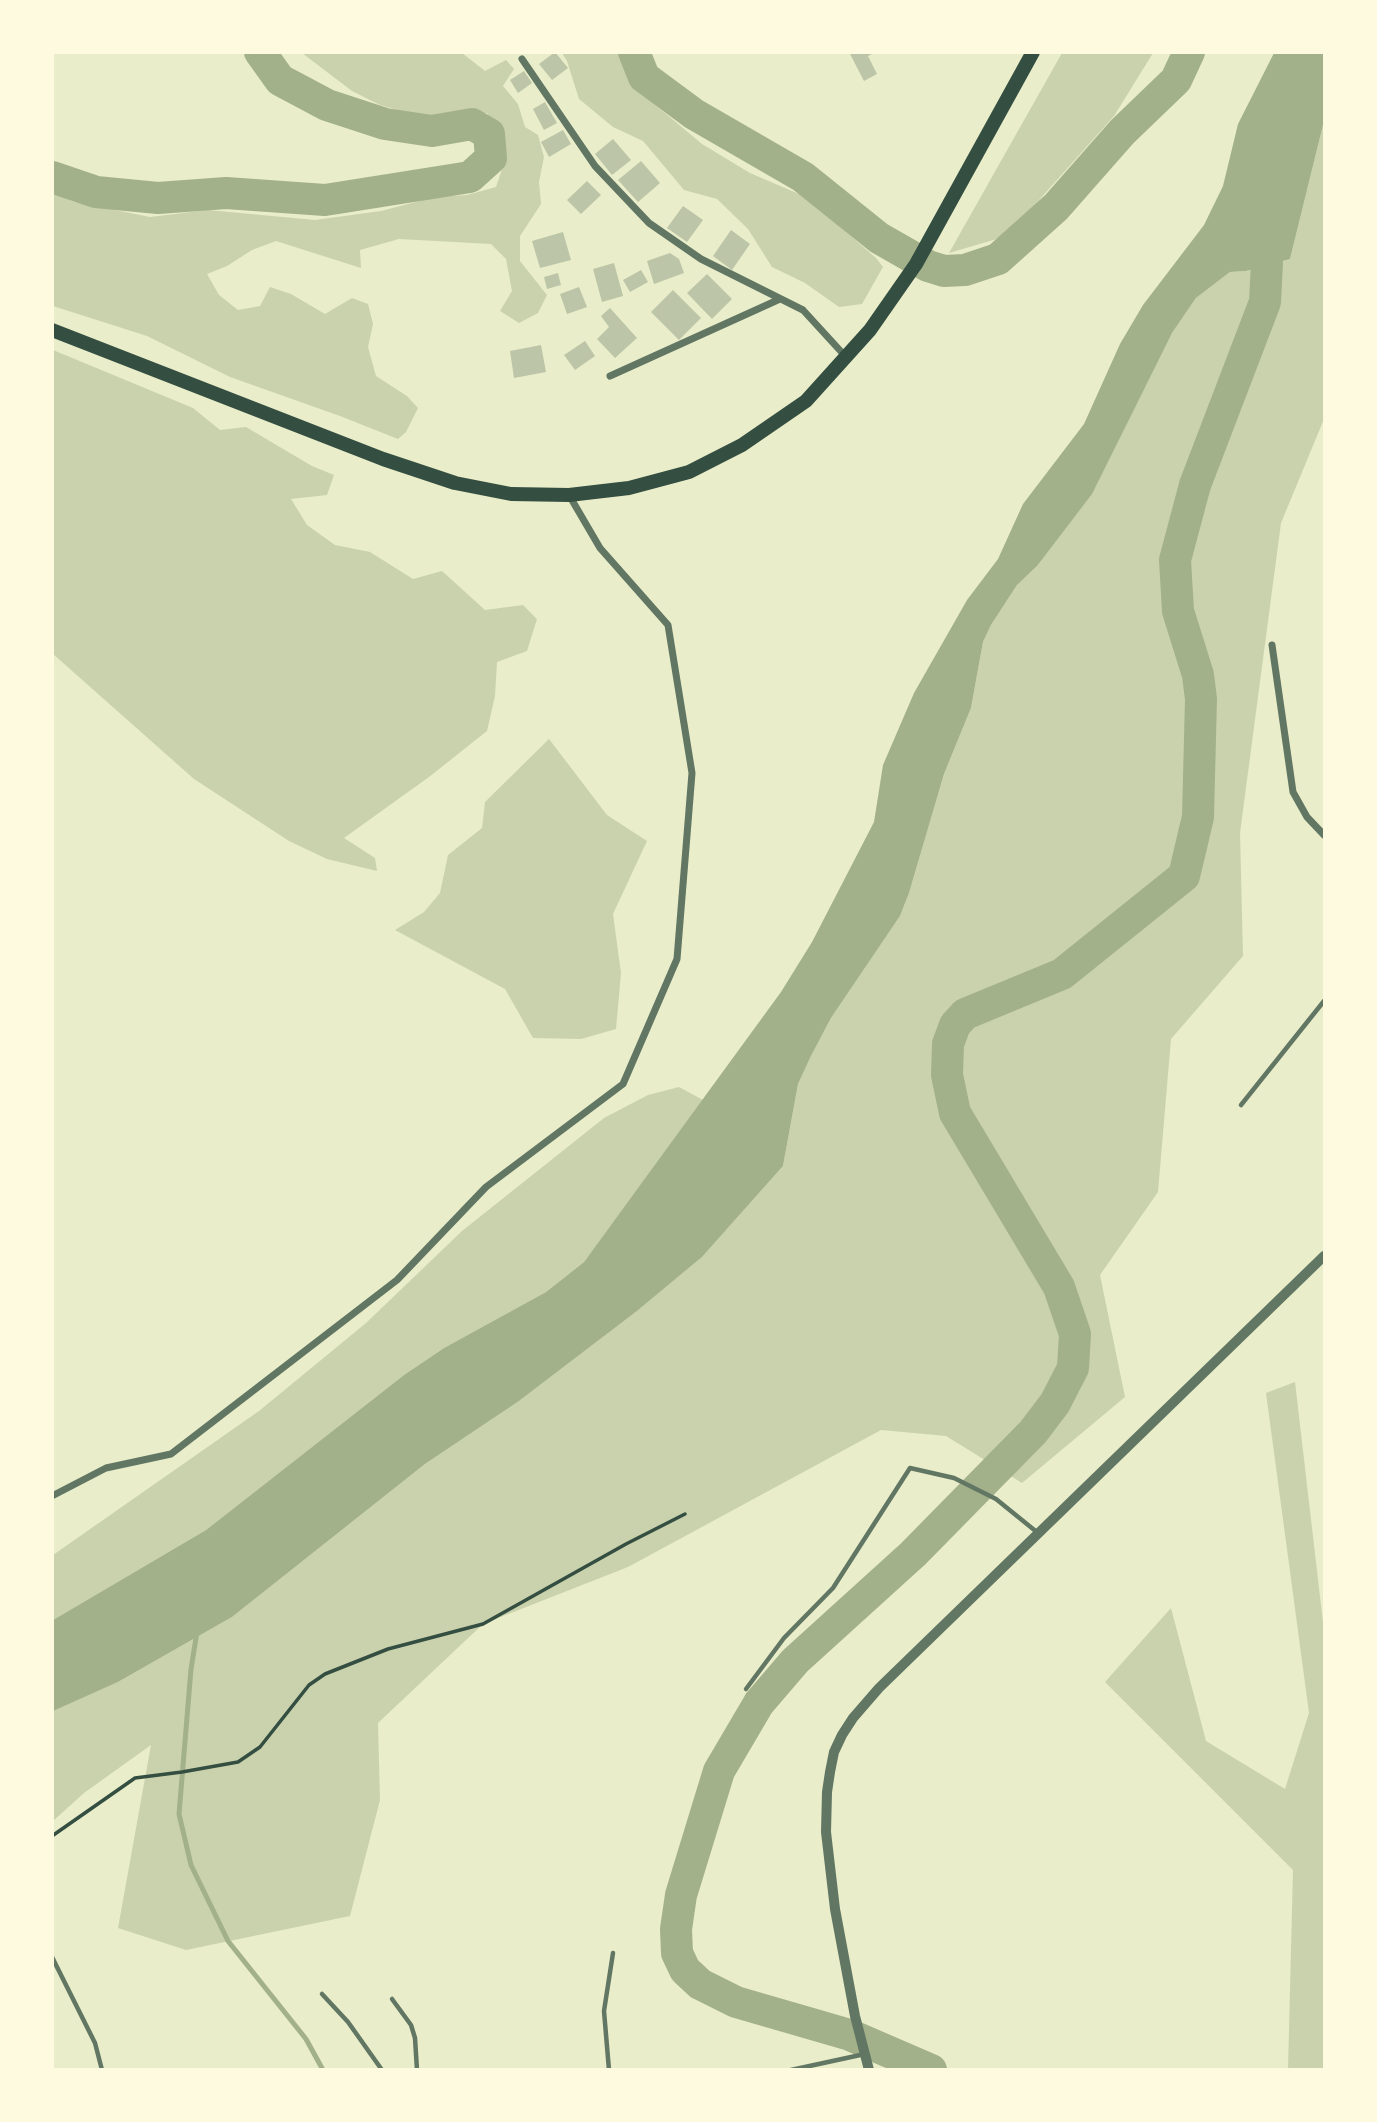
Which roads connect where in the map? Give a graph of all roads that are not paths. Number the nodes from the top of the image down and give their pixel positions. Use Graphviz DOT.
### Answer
graph roads {
  1 [pos="1033,52"];
  2 [pos="522,59"];
  3 [pos="780,299"];
  4 [pos="52,330"];
  5 [pos="847,357"];
  6 [pos="610,376"];
  7 [pos="569,495"];
  8 [pos="1272,645"];
  9 [pos="1325,835"];
  10 [pos="1325,1001"];
  11 [pos="1241,1105"];
  12 [pos="1325,1256"];
  13 [pos="52,1496"];
  14 [pos="1039,1533"];
  15 [pos="746,1689"];
  16 [pos="613,1953"];
  17 [pos="52,1957"];
  18 [pos="322,1994"];
  19 [pos="392,1999"];
  20 [pos="863,2049"];
  21 [pos="102,2070"];
  22 [pos="382,2070"];
  23 [pos="417,2070"];
  24 [pos="609,2070"];
  25 [pos="791,2070"];
  26 [pos="869,2070"];
  1 -- 5 [label="highway"];
  2 -- 3 [label="street"];
  3 -- 5 [label="street"];
  3 -- 6 [label="street"];
  4 -- 7 [label="highway"];
  5 -- 7 [label="highway"];
  7 -- 13 [label="street"];
  8 -- 9 [label="street"];
  10 -- 11 [label="lane"];
  12 -- 14 [label="street"];
  14 -- 15 [label="lane"];
  14 -- 20 [label="street"];
  16 -- 24 [label="lane"];
  17 -- 21 [label="lane"];
  18 -- 22 [label="lane"];
  19 -- 23 [label="lane"];
  20 -- 25 [label="lane"];
  20 -- 26 [label="street"];
}
